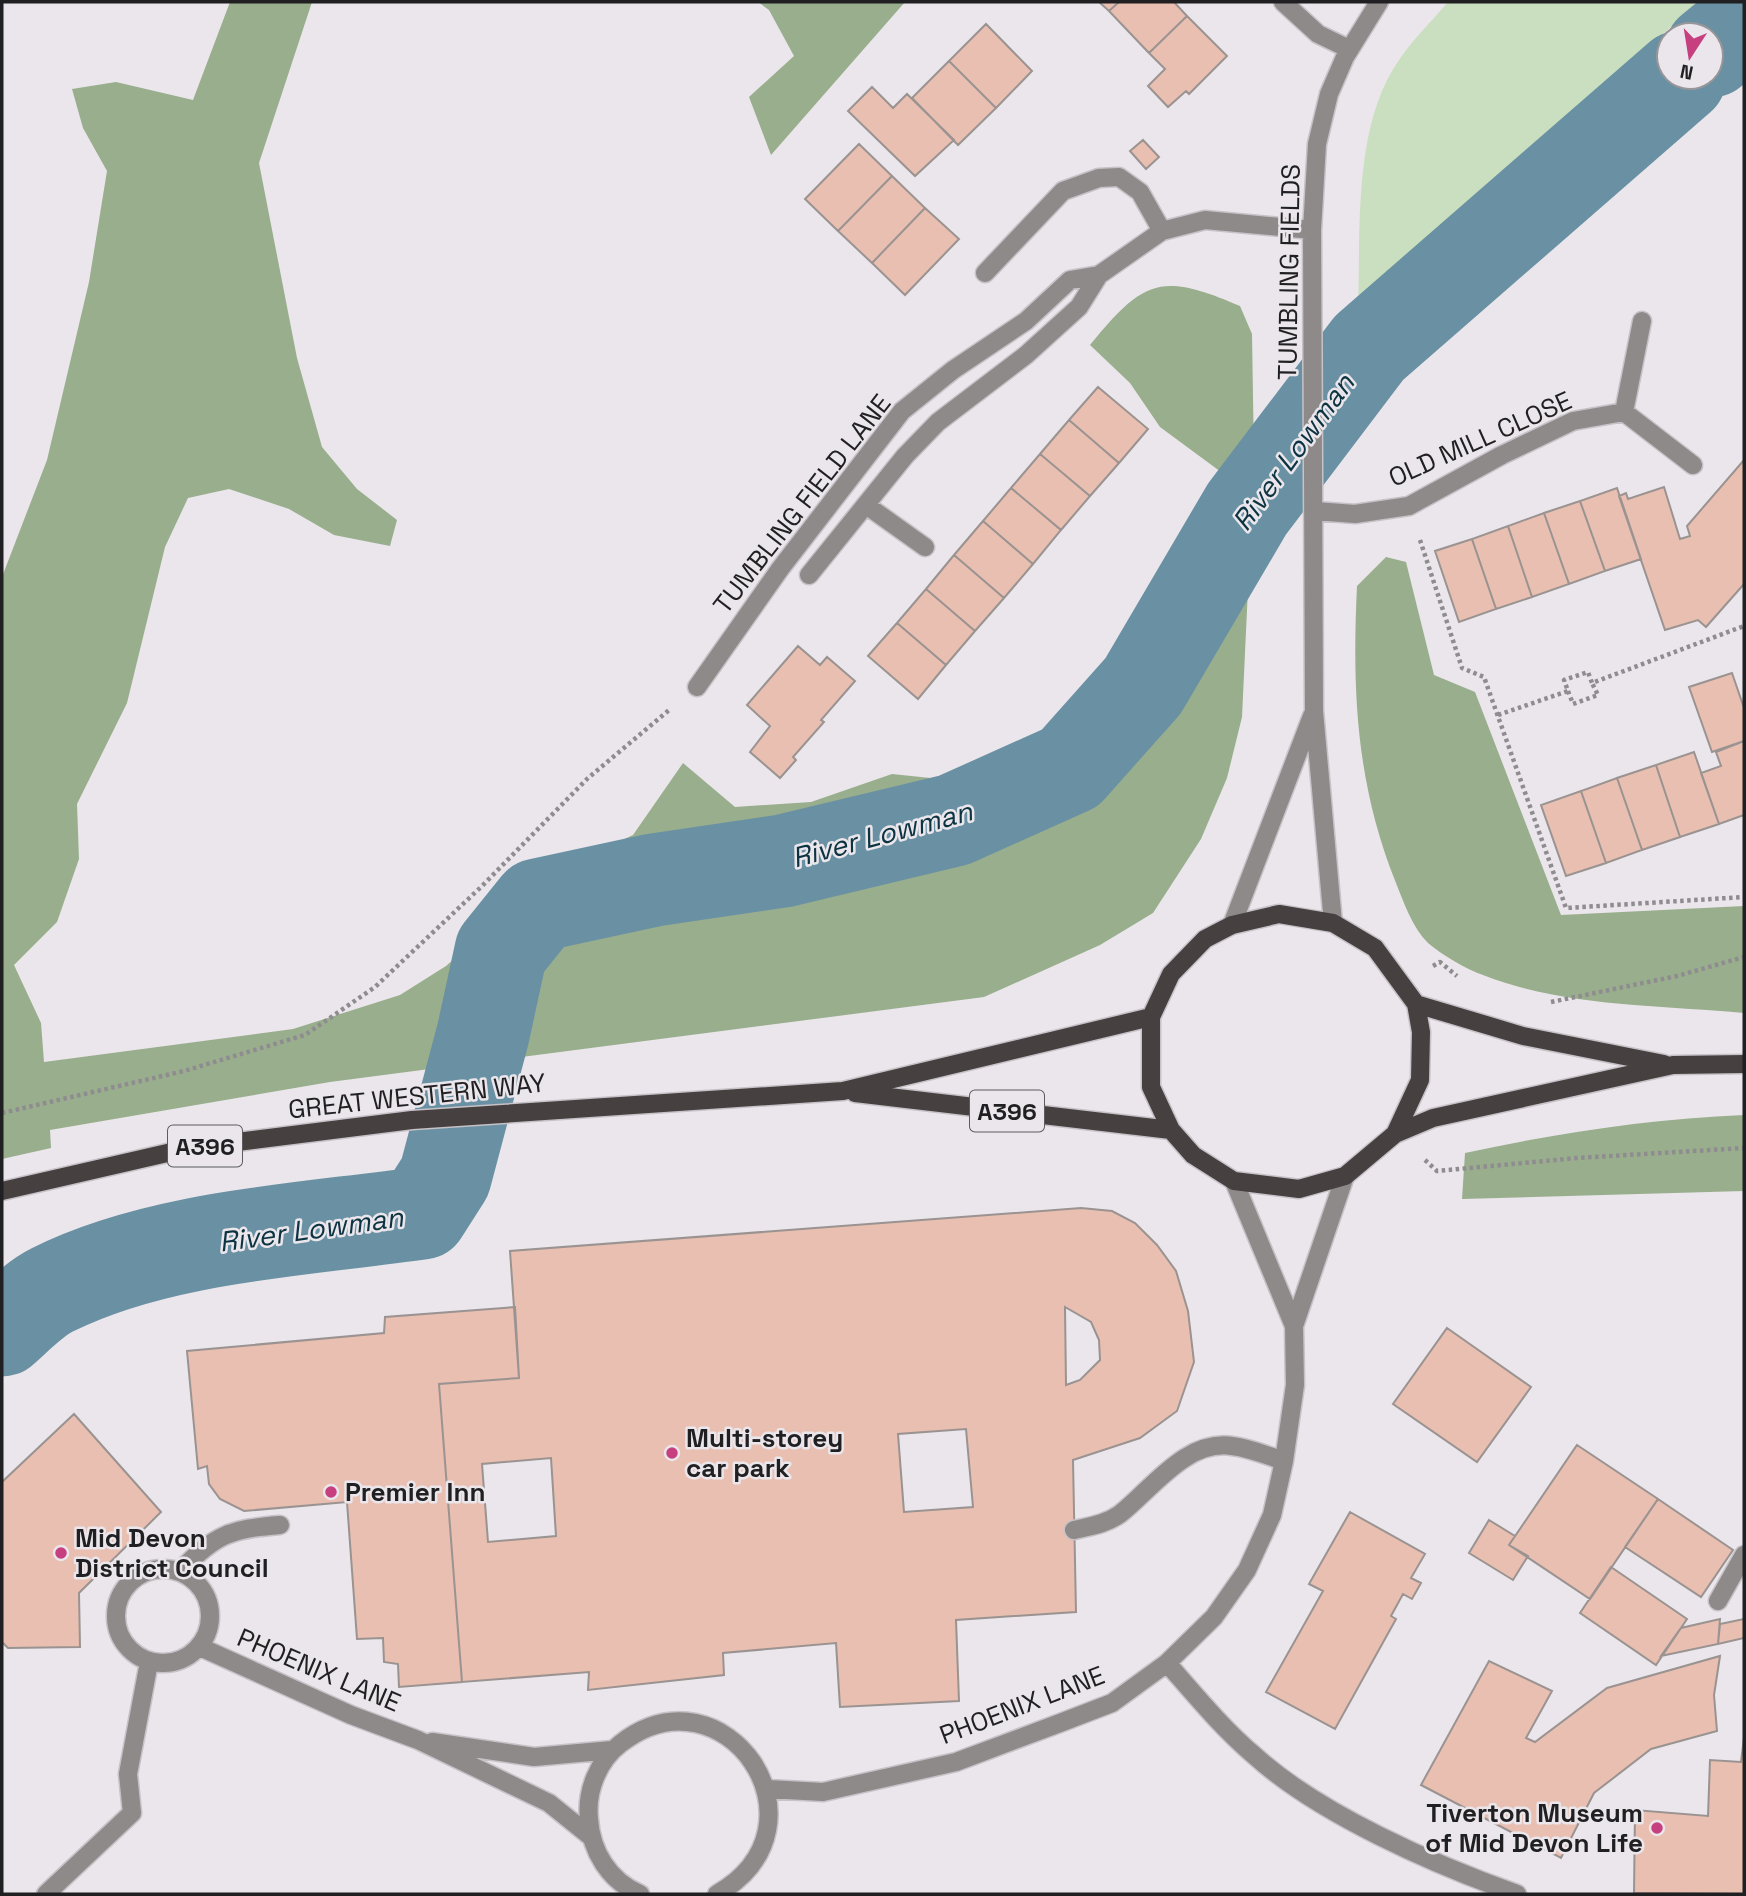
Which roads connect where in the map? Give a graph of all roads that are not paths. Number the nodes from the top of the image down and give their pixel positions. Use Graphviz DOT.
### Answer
graph roads {
  1 [pos="1283,2"];
  2 [pos="1379,2"];
  3 [pos="1349,49"];
  4 [pos="1312,230"];
  5 [pos="1162,231"];
  6 [pos="985,273"];
  7 [pos="1099,275"];
  8 [pos="1642,321"];
  9 [pos="1624,412"];
  10 [pos="1693,466"];
  11 [pos="866,505"];
  12 [pos="1315,511"];
  13 [pos="925,547"];
  14 [pos="809,575"];
  15 [pos="697,687"];
  16 [pos="1314,711"];
  17 [pos="1333,923"];
  18 [pos="1232,925"];
  19 [pos="1416,1004"];
  20 [pos="1151,1017"];
  21 [pos="1744,1064"];
  22 [pos="1673,1065"];
  23 [pos="843,1091"];
  24 [pos="1171,1130"];
  25 [pos="1395,1135"];
  26 [pos="1345,1176"];
  27 [pos="1234,1181"];
  28 [pos="2,1191"];
  29 [pos="1294,1326"];
  30 [pos="1284,1461"];
  31 [pos="280,1525"];
  32 [pos="1074,1530"];
  33 [pos="1744,1555"];
  34 [pos="180,1572"];
  35 [pos="1718,1601"];
  36 [pos="200,1647"];
  37 [pos="149,1662"];
  38 [pos="1167,1664"];
  39 [pos="418,1740"];
  40 [pos="612,1750"];
  41 [pos="767,1789"];
  42 [pos="590,1836"];
  43 [pos="46,1894"];
  44 [pos="640,1894"];
  45 [pos="717,1894"];
  46 [pos="1517,1894"];
  1 -- 3 [label="street"];
  2 -- 3 [label="street, TUMBLING FIELDS"];
  3 -- 4 [label="street, TUMBLING FIELDS"];
  4 -- 5 [label="street, TUMBLING FIELD LANE"];
  4 -- 12 [label="street, TUMBLING FIELDS"];
  5 -- 6 [label="street"];
  5 -- 7 [label="street, TUMBLING FIELD LANE"];
  7 -- 11 [label="street, TUMBLING FIELD LANE"];
  7 -- 15 [label="street, TUMBLING FIELD LANE"];
  8 -- 9 [label="street"];
  9 -- 10 [label="street"];
  9 -- 12 [label="street, OLD MILL CLOSE"];
  11 -- 13 [label="street, TUMBLING FIELD LANE"];
  11 -- 14 [label="street, TUMBLING FIELD LANE"];
  12 -- 16 [label="street, TUMBLING FIELDS"];
  16 -- 17 [label="street, TUMBLING FIELDS"];
  16 -- 18 [label="street, TUMBLING FIELDS"];
  17 -- 18 [label="main road"];
  17 -- 19 [label="main road"];
  18 -- 20 [label="main road"];
  19 -- 22 [label="main road"];
  19 -- 25 [label="main road"];
  20 -- 23 [label="main road, A396"];
  20 -- 24 [label="main road"];
  21 -- 22 [label="main road"];
  22 -- 25 [label="main road"];
  23 -- 24 [label="main road, A396"];
  23 -- 28 [label="main road, GREAT WESTERN WAY / A396"];
  24 -- 27 [label="main road"];
  25 -- 26 [label="main road"];
  26 -- 27 [label="main road"];
  26 -- 29 [label="street, PHOENIX LANE"];
  27 -- 29 [label="street, PHOENIX LANE"];
  29 -- 30 [label="street, PHOENIX LANE"];
  30 -- 32 [label="street"];
  30 -- 38 [label="street, PHOENIX LANE"];
  31 -- 34 [label="street"];
  33 -- 35 [label="street"];
  34 -- 36 [label="street"];
  34 -- 37 [label="street"];
  36 -- 37 [label="street"];
  36 -- 39 [label="street, PHOENIX LANE"];
  37 -- 43 [label="street"];
  38 -- 41 [label="street, PHOENIX LANE"];
  38 -- 46 [label="street"];
  39 -- 40 [label="street, PHOENIX LANE"];
  39 -- 42 [label="street, PHOENIX LANE"];
  40 -- 41 [label="street"];
  40 -- 42 [label="street"];
  41 -- 45 [label="street"];
  42 -- 44 [label="street"];
}
